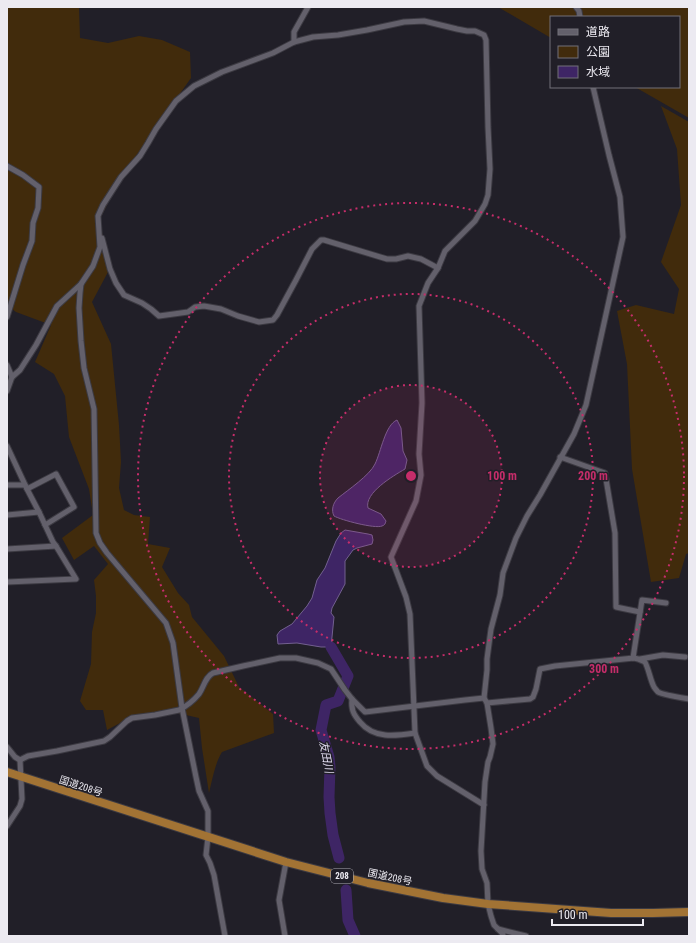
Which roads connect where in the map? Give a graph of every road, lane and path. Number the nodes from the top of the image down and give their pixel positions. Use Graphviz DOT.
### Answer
graph roads {
  1 [pos="308,7"];
  2 [pos="576,7"];
  3 [pos="580,16"];
  4 [pos="294,42"];
  5 [pos="593,88"];
  6 [pos="7,166"];
  7 [pos="99,225"];
  8 [pos="438,268"];
  9 [pos="81,284"];
  10 [pos="7,317"];
  11 [pos="7,365"];
  12 [pos="12,377"];
  13 [pos="7,391"];
  14 [pos="7,447"];
  15 [pos="560,457"];
  16 [pos="7,485"];
  17 [pos="26,487"];
  18 [pos="39,512"];
  19 [pos="7,515"];
  20 [pos="45,525"];
  21 [pos="56,546"];
  22 [pos="7,549"];
  23 [pos="7,582"];
  24 [pos="666,603"];
  25 [pos="640,612"];
  26 [pos="685,657"];
  27 [pos="633,658"];
  28 [pos="639,659"];
  29 [pos="352,699"];
  30 [pos="689,699"];
  31 [pos="485,701"];
  32 [pos="414,706"];
  33 [pos="182,708"];
  34 [pos="415,733"];
  35 [pos="7,747"];
  36 [pos="20,760"];
  37 [pos="7,772"];
  38 [pos="21,777"];
  39 [pos="484,805"];
  40 [pos="7,826"];
  41 [pos="208,837"];
  42 [pos="286,862"];
  43 [pos="488,904"];
  44 [pos="689,912"];
  45 [pos="497,929"];
  46 [pos="225,936"];
  47 [pos="285,936"];
  48 [pos="502,936"];
  49 [pos="526,936"];
  1 -- 4 [label="street"];
  2 -- 3 [label="street"];
  4 -- 7 [label="street"];
  4 -- 8 [label="street"];
  5 -- 15 [label="street"];
  6 -- 10 [label="street"];
  7 -- 8 [label="street"];
  7 -- 9 [label="street"];
  8 -- 32 [label="street"];
  9 -- 12 [label="street"];
  9 -- 33 [label="street"];
  11 -- 12 [label="street"];
  12 -- 13 [label="street"];
  14 -- 17 [label="street"];
  15 -- 25 [label="street"];
  15 -- 31 [label="street"];
  16 -- 17 [label="street"];
  17 -- 18 [label="street"];
  17 -- 20 [label="street"];
  18 -- 19 [label="street"];
  18 -- 20 [label="street"];
  20 -- 21 [label="street"];
  21 -- 22 [label="street"];
  21 -- 23 [label="street"];
  24 -- 25 [label="street"];
  25 -- 27 [label="street"];
  26 -- 28 [label="street"];
  27 -- 28 [label="street"];
  27 -- 31 [label="street"];
  28 -- 30 [label="street"];
  29 -- 32 [label="street"];
  29 -- 33 [label="street"];
  29 -- 34 [label="street"];
  31 -- 32 [label="street"];
  31 -- 39 [label="street"];
  32 -- 34 [label="street"];
  33 -- 36 [label="street"];
  33 -- 41 [label="street"];
  34 -- 39 [label="street"];
  35 -- 36 [label="street"];
  36 -- 38 [label="street"];
  37 -- 38 [label="highway, 国道208号 / 208"];
  38 -- 40 [label="street"];
  38 -- 41 [label="highway, 国道208号 / 208"];
  39 -- 43 [label="street"];
  41 -- 42 [label="highway, 国道208号 / 208"];
  41 -- 46 [label="street"];
  42 -- 43 [label="highway, 国道208号 / 208"];
  42 -- 47 [label="street"];
  43 -- 44 [label="highway, 国道208号 / 208"];
  43 -- 45 [label="street"];
  45 -- 48 [label="street"];
  45 -- 49 [label="street"];
}
